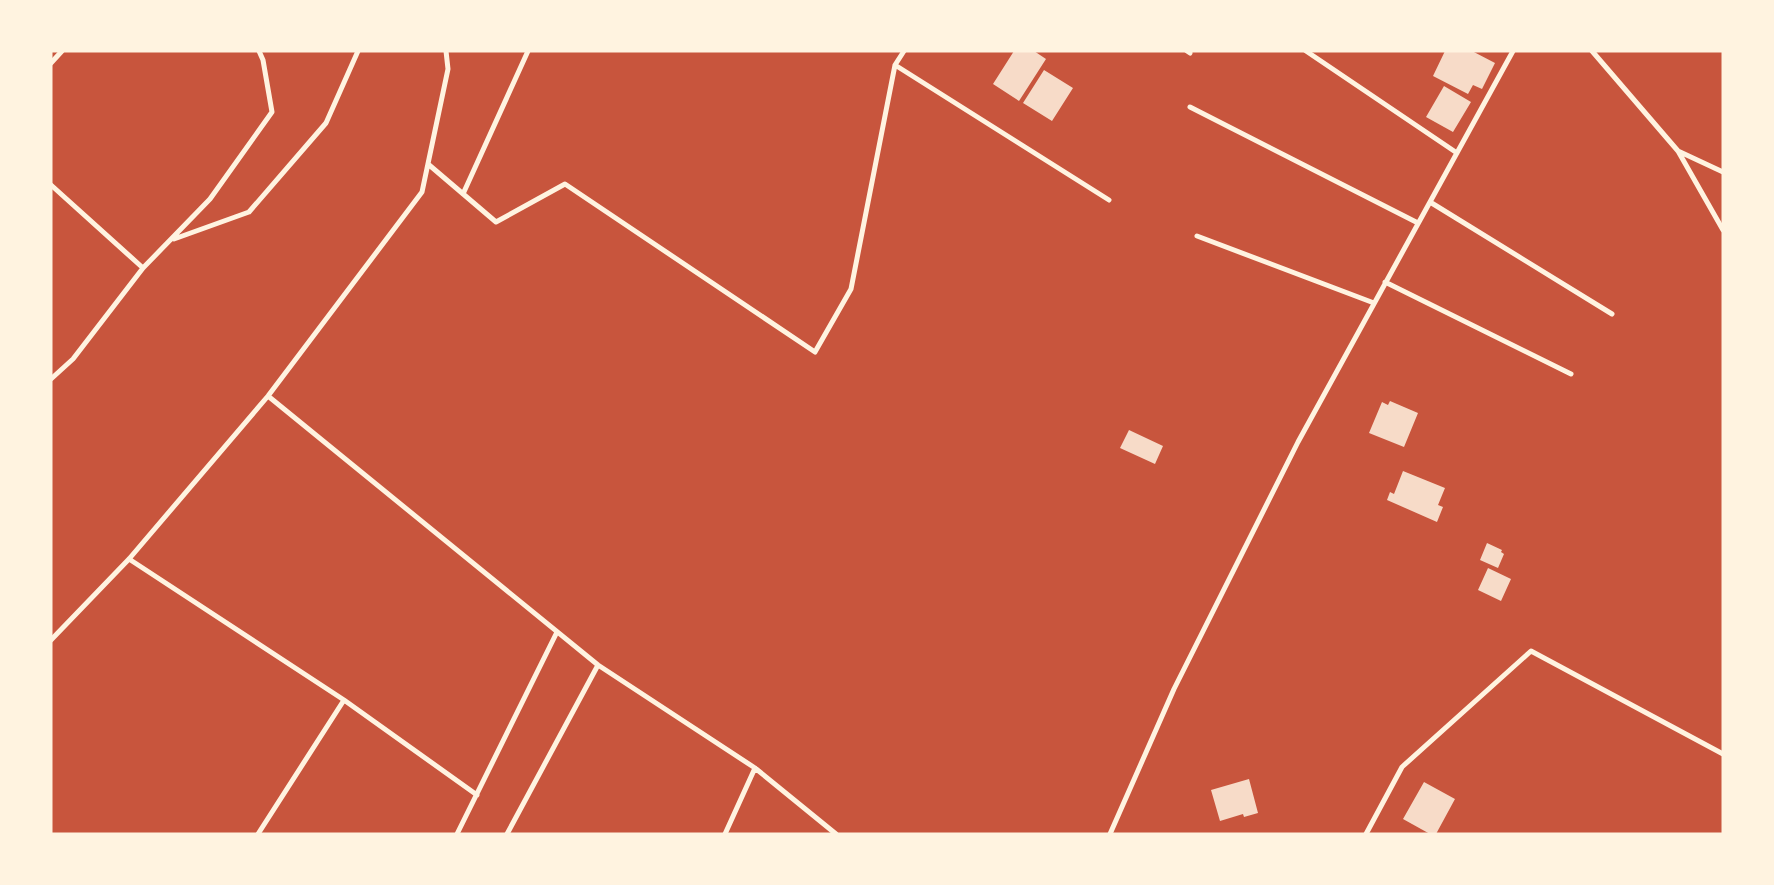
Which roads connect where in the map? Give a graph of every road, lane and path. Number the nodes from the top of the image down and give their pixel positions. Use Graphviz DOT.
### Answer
graph roads {
  1 [pos="62,51"];
  2 [pos="259,51"];
  3 [pos="358,51"];
  4 [pos="446,51"];
  5 [pos="528,51"];
  6 [pos="904,51"];
  7 [pos="1306,51"];
  8 [pos="1513,51"];
  9 [pos="1592,51"];
  10 [pos="51,63"];
  11 [pos="894,65"];
  12 [pos="1190,107"];
  13 [pos="1678,151"];
  14 [pos="1456,153"];
  15 [pos="428,164"];
  16 [pos="1723,172"];
  17 [pos="51,185"];
  18 [pos="462,194"];
  19 [pos="1109,200"];
  20 [pos="1430,202"];
  21 [pos="1418,223"];
  22 [pos="1723,230"];
  23 [pos="1197,236"];
  24 [pos="171,240"];
  25 [pos="143,268"];
  26 [pos="1385,282"];
  27 [pos="1374,303"];
  28 [pos="1612,314"];
  29 [pos="1571,374"];
  30 [pos="51,378"];
  31 [pos="268,396"];
  32 [pos="129,559"];
  33 [pos="557,632"];
  34 [pos="51,640"];
  35 [pos="598,665"];
  36 [pos="344,700"];
  37 [pos="1723,754"];
  38 [pos="756,768"];
  39 [pos="477,795"];
  40 [pos="258,834"];
  41 [pos="457,834"];
  42 [pos="507,834"];
  43 [pos="725,834"];
  44 [pos="836,834"];
  45 [pos="1110,834"];
  46 [pos="1366,834"];
  1 -- 10 [label="street"];
  2 -- 24 [label="street"];
  3 -- 24 [label="street"];
  4 -- 15 [label="street"];
  5 -- 18 [label="street"];
  6 -- 11 [label="street"];
  7 -- 14 [label="street"];
  8 -- 14 [label="street"];
  9 -- 13 [label="street"];
  11 -- 18 [label="street"];
  11 -- 19 [label="street"];
  12 -- 21 [label="street"];
  13 -- 16 [label="street"];
  13 -- 22 [label="street"];
  14 -- 20 [label="street"];
  15 -- 18 [label="street"];
  15 -- 31 [label="street"];
  17 -- 25 [label="street"];
  20 -- 21 [label="street"];
  20 -- 28 [label="street"];
  21 -- 26 [label="street"];
  23 -- 27 [label="street"];
  24 -- 25 [label="street"];
  25 -- 30 [label="street"];
  26 -- 27 [label="street"];
  26 -- 29 [label="street"];
  27 -- 45 [label="street"];
  31 -- 32 [label="street"];
  31 -- 33 [label="street"];
  32 -- 34 [label="street"];
  32 -- 36 [label="street"];
  33 -- 35 [label="street"];
  33 -- 39 [label="street"];
  35 -- 38 [label="street"];
  35 -- 42 [label="street"];
  36 -- 39 [label="street"];
  36 -- 40 [label="street"];
  37 -- 46 [label="street"];
  38 -- 43 [label="street"];
  38 -- 44 [label="street"];
  39 -- 41 [label="street"];
}
